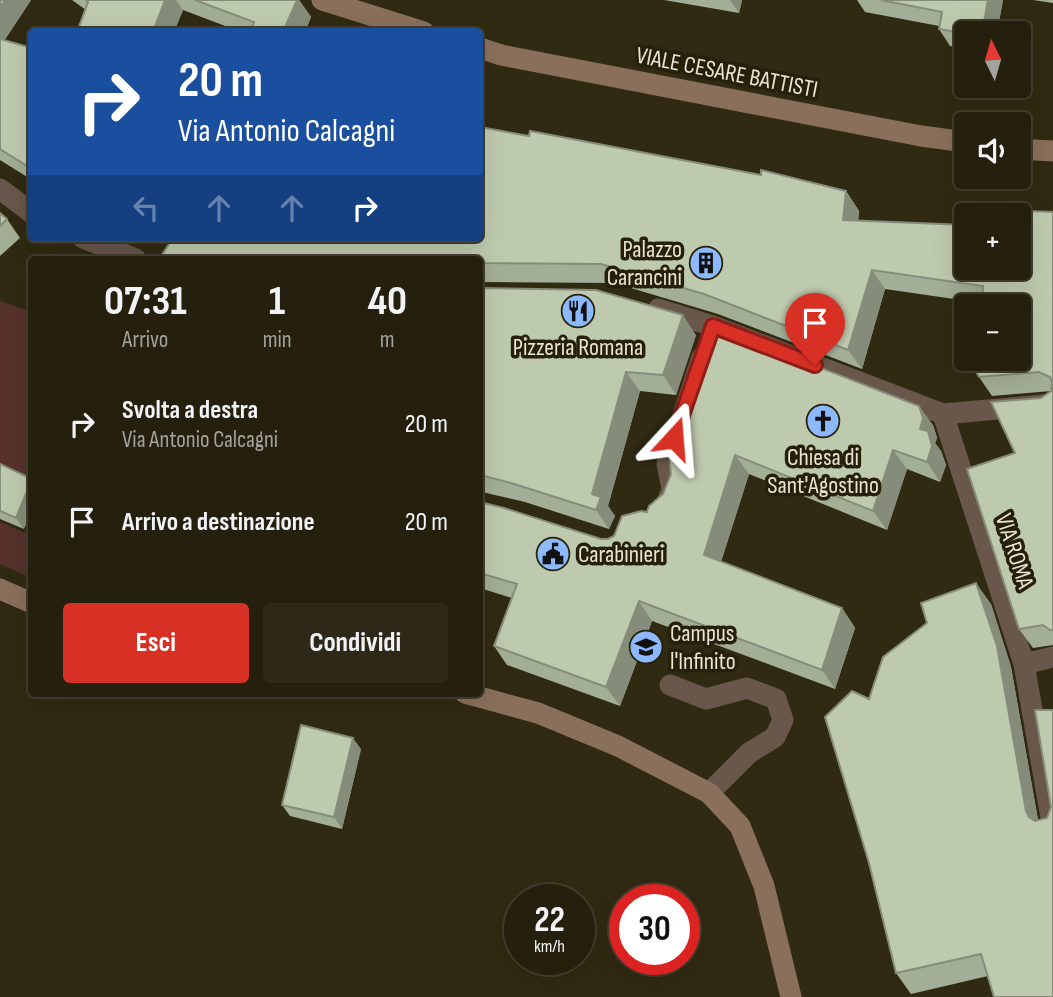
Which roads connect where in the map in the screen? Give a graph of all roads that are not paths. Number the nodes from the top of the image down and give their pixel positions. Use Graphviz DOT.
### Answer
graph roads {
  1 [pos="322,0"];
  2 [pos="411,28"];
  3 [pos="483,49"];
  4 [pos="954,140"];
  5 [pos="1031,150"];
  6 [pos="1053,151"];
  7 [pos="0,189"];
  8 [pos="28,210"];
  9 [pos="93,242"];
  10 [pos="126,256"];
  11 [pos="636,303"];
  12 [pos="713,326"];
  13 [pos="1053,404"];
  14 [pos="943,414"];
  15 [pos="651,517"];
  16 [pos="0,589"];
  17 [pos="28,601"];
  18 [pos="1053,657"];
  19 [pos="1024,664"];
  20 [pos="670,685"];
  21 [pos="480,697"];
  22 [pos="709,793"];
  23 [pos="1053,828"];
  24 [pos="791,997"];
  1 -- 2 [label="street"];
  3 -- 4 [label="street, VIALE CESARE BATTISTI"];
  5 -- 6 [label="street"];
  7 -- 8 [label="street"];
  9 -- 10 [label="street"];
  11 -- 12 [label="street"];
  12 -- 14 [label="street"];
  12 -- 15 [label="street"];
  13 -- 14 [label="street"];
  14 -- 19 [label="street, VIA ROMA"];
  16 -- 17 [label="street"];
  18 -- 19 [label="street"];
  19 -- 23 [label="street, VIA ROMA"];
  20 -- 22 [label="street"];
  21 -- 22 [label="street"];
  22 -- 24 [label="street"];
}
